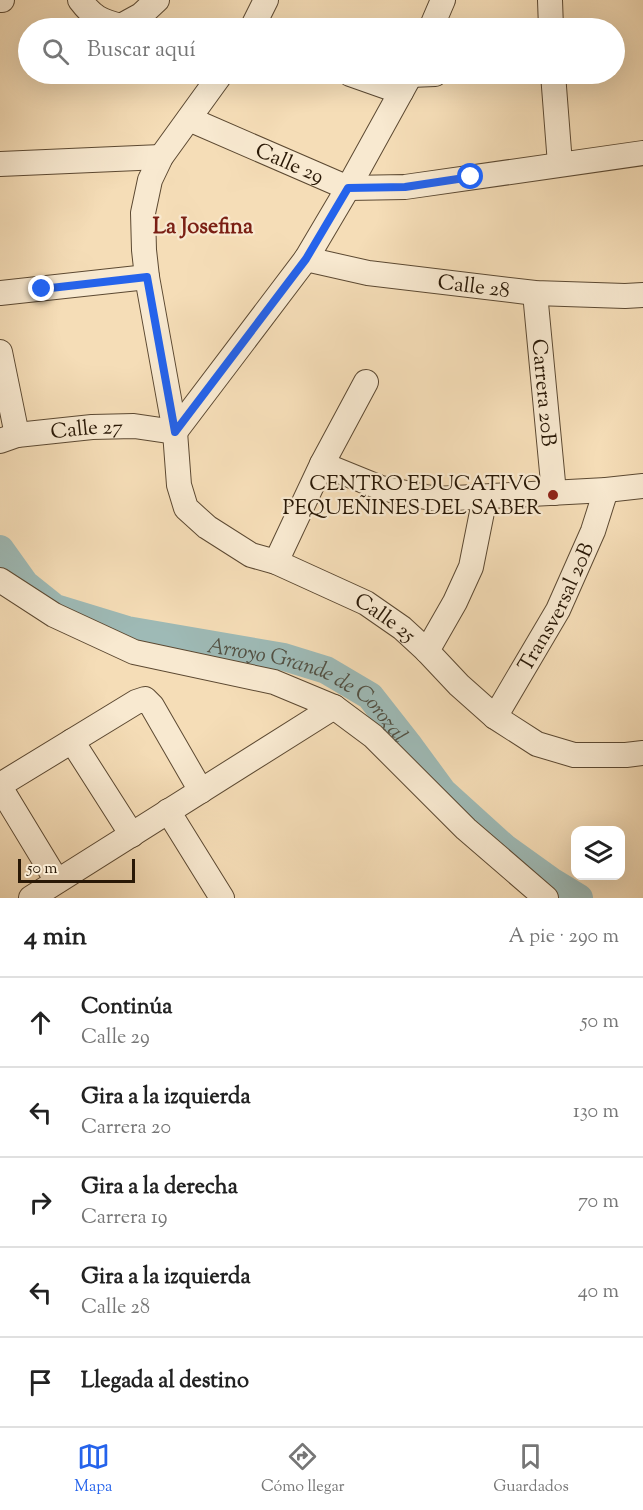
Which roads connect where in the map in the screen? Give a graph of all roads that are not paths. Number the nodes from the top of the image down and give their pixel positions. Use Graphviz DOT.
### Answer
graph roads {
  1 [pos="80,0"];
  2 [pos="157,0"];
  3 [pos="443,0"];
  4 [pos="550,0"];
  5 [pos="98,18"];
  6 [pos="136,18"];
  7 [pos="435,18"];
  8 [pos="551,18"];
  9 [pos="214,84"];
  10 [pos="405,84"];
  11 [pos="554,84"];
  12 [pos="189,119"];
  13 [pos="643,153"];
  14 [pos="161,157"];
  15 [pos="0,164"];
  16 [pos="560,164"];
  17 [pos="348,188"];
  18 [pos="306,259"];
  19 [pos="147,277"];
  20 [pos="0,293"];
  21 [pos="535,293"];
  22 [pos="643,296"];
  23 [pos="0,352"];
  24 [pos="366,382"];
  25 [pos="175,432"];
  26 [pos="8,438"];
  27 [pos="322,464"];
  28 [pos="643,486"];
  29 [pos="606,490"];
  30 [pos="554,493"];
  31 [pos="486,497"];
  32 [pos="276,562"];
  33 [pos="0,580"];
  34 [pos="427,651"];
  35 [pos="334,707"];
  36 [pos="495,717"];
  37 [pos="72,741"];
  38 [pos="643,753"];
  39 [pos="0,786"];
  40 [pos="201,791"];
  41 [pos="168,811"];
  42 [pos="132,835"];
  43 [pos="57,881"];
  44 [pos="210,894"];
  45 [pos="31,898"];
  46 [pos="546,898"];
  1 -- 5 [label="street"];
  2 -- 6 [label="street"];
  3 -- 7 [label="street"];
  4 -- 8 [label="street"];
  9 -- 12 [label="street, Calle 25"];
  10 -- 17 [label="street"];
  11 -- 16 [label="street"];
  12 -- 14 [label="street, Calle 25"];
  12 -- 17 [label="street, Calle 29"];
  13 -- 16 [label="street, Calle 29"];
  14 -- 15 [label="street"];
  14 -- 19 [label="street, Calle 25"];
  16 -- 17 [label="street, Calle 29"];
  17 -- 18 [label="street"];
  18 -- 21 [label="street, Calle 28"];
  18 -- 25 [label="street"];
  19 -- 20 [label="street"];
  19 -- 25 [label="street, Calle 25"];
  21 -- 22 [label="street, Calle 28"];
  21 -- 30 [label="street, Carrera 20B"];
  23 -- 26 [label="street"];
  24 -- 27 [label="street"];
  25 -- 26 [label="street, Calle 27"];
  25 -- 32 [label="street, Calle 25"];
  27 -- 31 [label="street"];
  27 -- 32 [label="street"];
  28 -- 29 [label="street"];
  29 -- 30 [label="street"];
  29 -- 36 [label="street, Transversal 20B"];
  30 -- 31 [label="street"];
  31 -- 34 [label="street"];
  32 -- 34 [label="street, Calle 25"];
  33 -- 35 [label="street"];
  34 -- 36 [label="street, Calle 25"];
  35 -- 40 [label="street"];
  35 -- 46 [label="street"];
  36 -- 38 [label="street, Calle 25"];
  37 -- 39 [label="street"];
  37 -- 40 [label="street"];
  37 -- 42 [label="street"];
  39 -- 43 [label="street"];
  40 -- 41 [label="street"];
  41 -- 42 [label="street"];
  41 -- 44 [label="street"];
  42 -- 43 [label="street"];
  43 -- 45 [label="street"];
}
